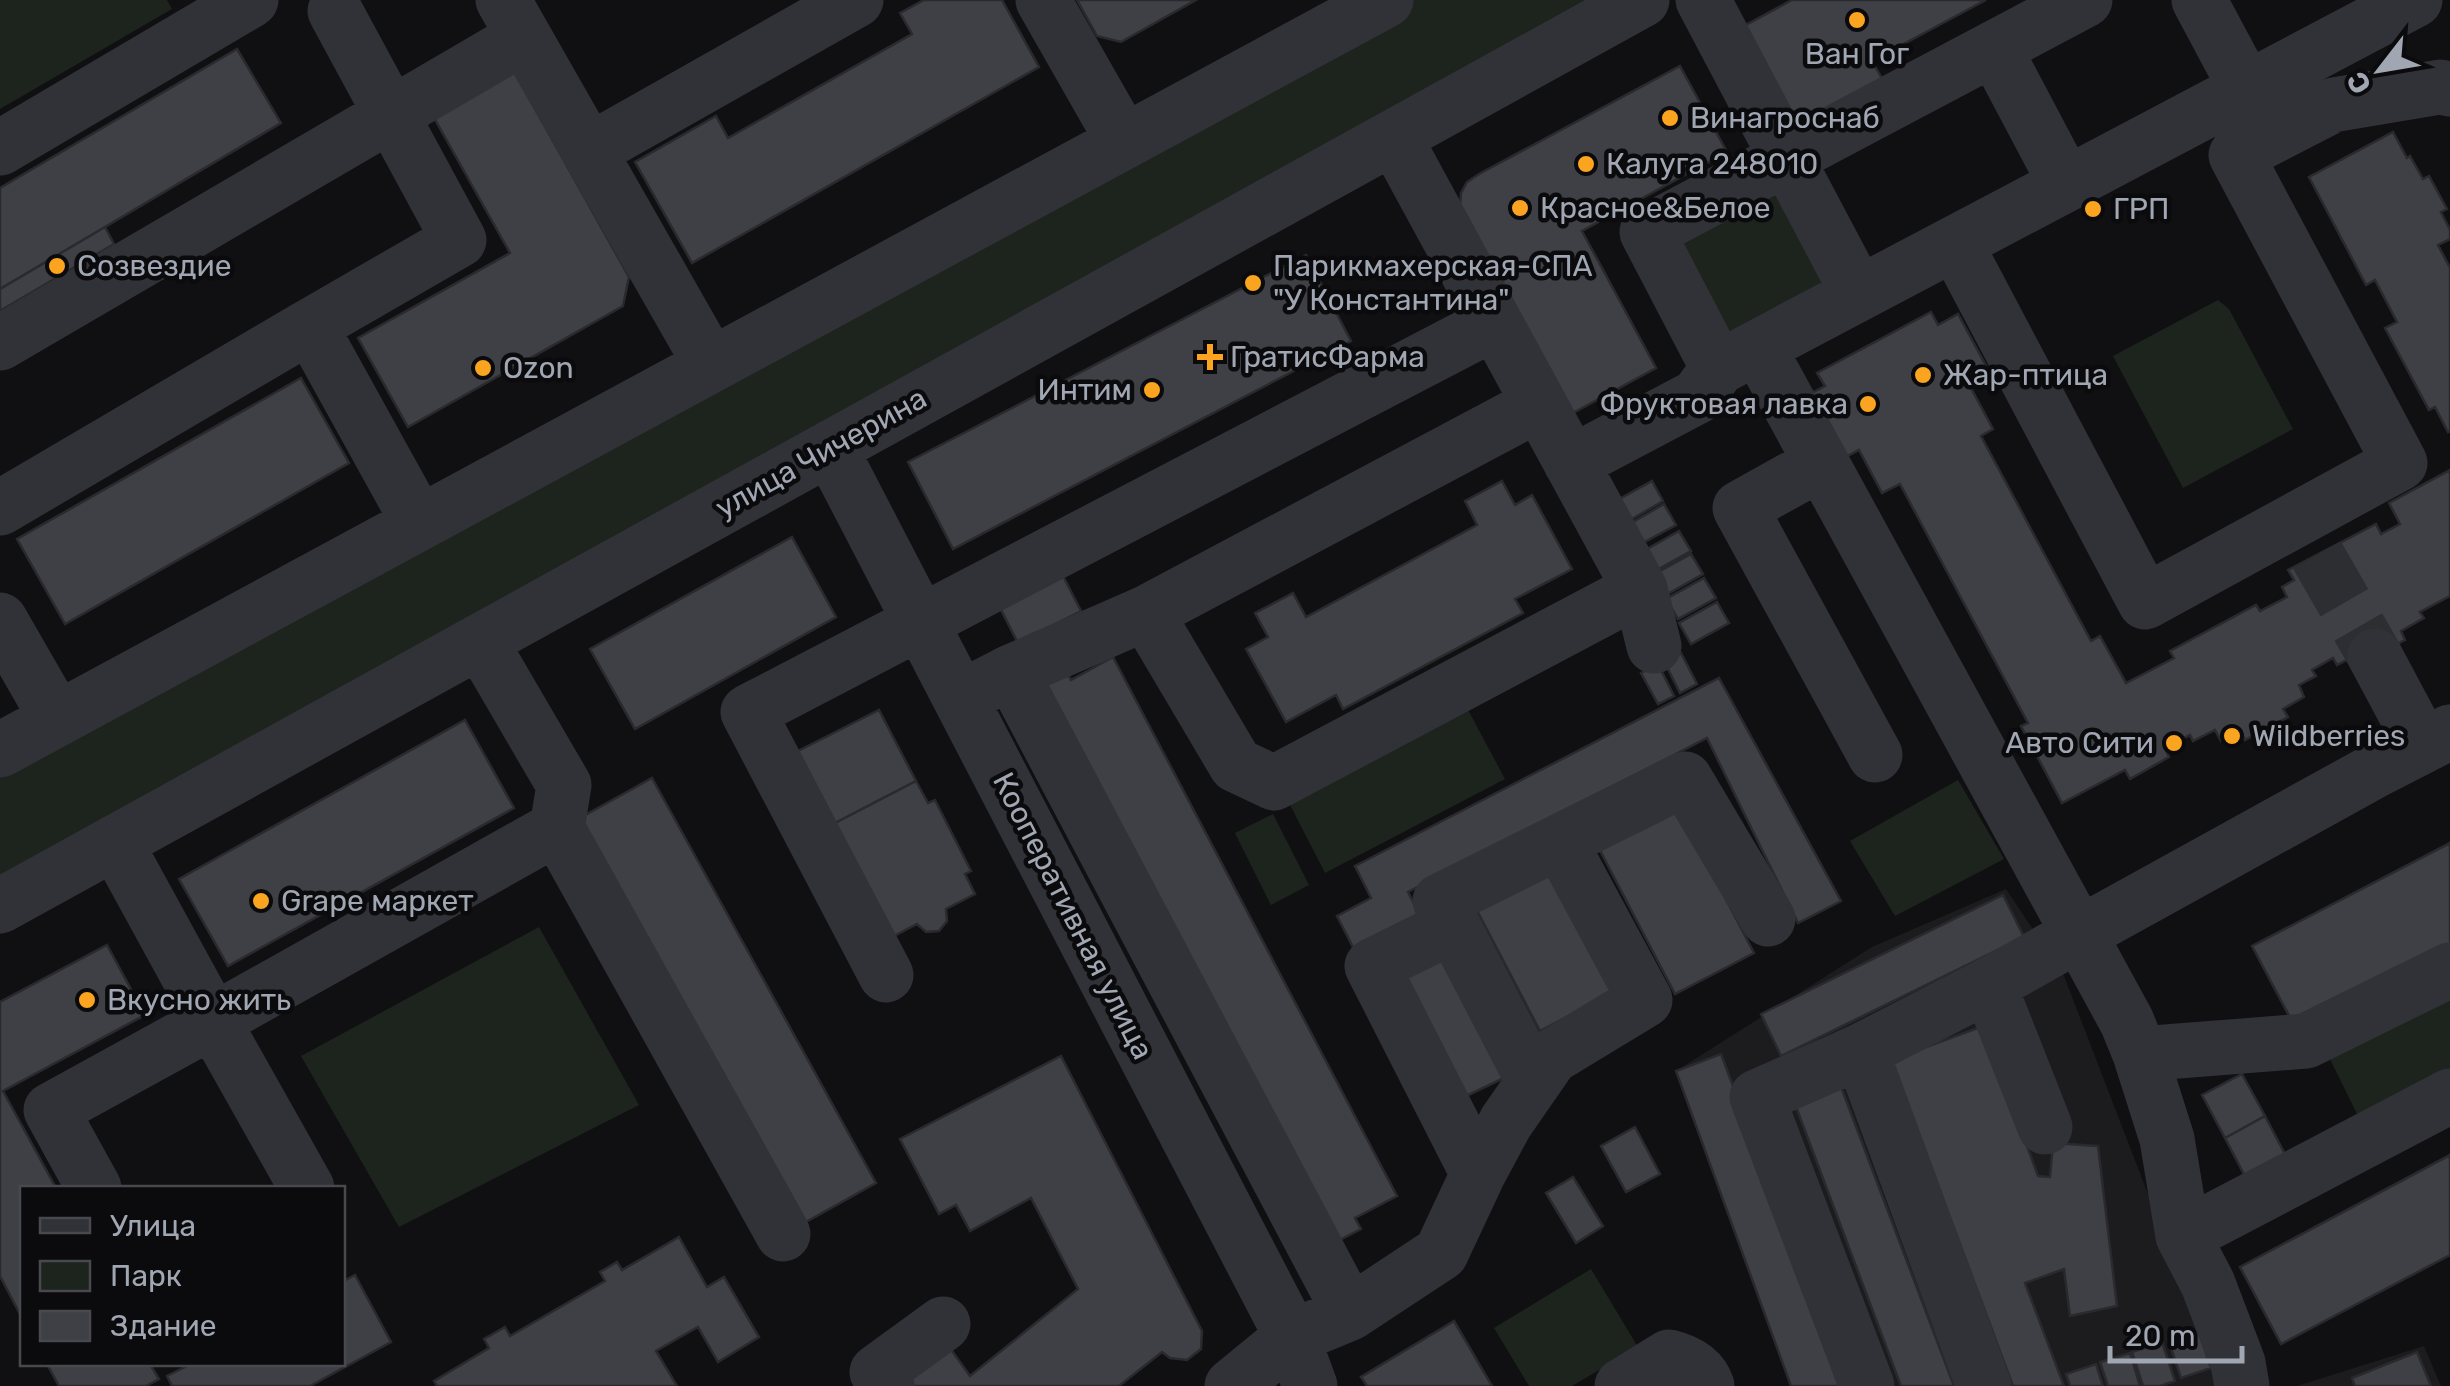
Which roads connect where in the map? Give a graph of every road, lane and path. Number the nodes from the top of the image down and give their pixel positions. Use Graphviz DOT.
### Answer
graph roads {
  1 [pos="251,0"];
  2 [pos="856,0"];
  3 [pos="1043,0"];
  4 [pos="1386,0"];
  5 [pos="1642,0"];
  6 [pos="1703,0"];
  7 [pos="2085,0"];
  8 [pos="2199,0"];
  9 [pos="2403,3"];
  10 [pos="336,4"];
  11 [pos="513,18"];
  12 [pos="1994,48"];
  13 [pos="2246,88"];
  14 [pos="2450,90"];
  15 [pos="391,115"];
  16 [pos="1394,137"];
  17 [pos="1124,142"];
  18 [pos="0,148"];
  19 [pos="589,151"];
  20 [pos="1787,158"];
  21 [pos="2066,184"];
  22 [pos="1955,243"];
  23 [pos="1858,294"];
  24 [pos="1494,322"];
  25 [pos="310,326"];
  26 [pos="0,343"];
  27 [pos="1738,357"];
  28 [pos="711,366"];
  29 [pos="1539,404"];
  30 [pos="830,448"];
  31 [pos="1571,463"];
  32 [pos="1821,464"];
  33 [pos="0,508"];
  34 [pos="420,523"];
  35 [pos="1640,590"];
  36 [pos="1146,613"];
  37 [pos="0,620"];
  38 [pos="920,621"];
  39 [pos="480,641"];
  40 [pos="1654,646"];
  41 [pos="2375,656"];
  42 [pos="1011,672"];
  43 [pos="960,698"];
  44 [pos="57,719"];
  45 [pos="2436,739"];
  46 [pos="0,750"];
  47 [pos="1875,756"];
  48 [pos="557,828"];
  49 [pos="116,842"];
  50 [pos="1560,842"];
  51 [pos="0,906"];
  52 [pos="1768,919"];
  53 [pos="1453,926"];
  54 [pos="2079,934"];
  55 [pos="2450,970"];
  56 [pos="886,975"];
  57 [pos="1989,985"];
  58 [pos="212,1021"];
  59 [pos="1860,1051"];
  60 [pos="2140,1054"];
  61 [pos="1534,1082"];
  62 [pos="2450,1096"];
  63 [pos="2045,1127"];
  64 [pos="1478,1174"];
  65 [pos="93,1186"];
  66 [pos="306,1186"];
  67 [pos="783,1234"];
  68 [pos="2182,1236"];
  69 [pos="1350,1314"];
  70 [pos="942,1324"];
  71 [pos="1301,1361"];
  72 [pos="887,1386"];
  73 [pos="1232,1386"];
  74 [pos="1622,1386"];
  75 [pos="1707,1386"];
  76 [pos="1867,1386"];
  77 [pos="1984,1386"];
  78 [pos="2242,1386"];
  1 -- 18 [label="street"];
  2 -- 19 [label="street"];
  3 -- 17 [label="street"];
  4 -- 17 [label="street"];
  5 -- 16 [label="street, улица Чичерина"];
  6 -- 20 [label="street"];
  7 -- 12 [label="street"];
  8 -- 13 [label="street"];
  9 -- 13 [label="street"];
  10 -- 15 [label="street"];
  11 -- 15 [label="street"];
  11 -- 19 [label="street"];
  12 -- 20 [label="street"];
  12 -- 21 [label="street"];
  13 -- 21 [label="street"];
  14 -- 22 [label="street"];
  15 -- 25 [label="street"];
  15 -- 26 [label="street"];
  16 -- 24 [label="street"];
  16 -- 30 [label="street, улица Чичерина"];
  17 -- 28 [label="street"];
  19 -- 28 [label="street"];
  20 -- 23 [label="street"];
  20 -- 27 [label="street"];
  21 -- 22 [label="street"];
  22 -- 23 [label="street"];
  23 -- 27 [label="street"];
  24 -- 29 [label="street"];
  24 -- 38 [label="street"];
  25 -- 33 [label="street"];
  25 -- 34 [label="street"];
  27 -- 31 [label="street"];
  27 -- 32 [label="street"];
  28 -- 34 [label="street"];
  29 -- 31 [label="street"];
  29 -- 36 [label="street"];
  30 -- 38 [label="street, Кооперативная улица"];
  30 -- 39 [label="street, улица Чичерина"];
  31 -- 35 [label="street"];
  32 -- 47 [label="street"];
  32 -- 54 [label="street"];
  34 -- 44 [label="street"];
  35 -- 36 [label="street"];
  35 -- 40 [label="street"];
  36 -- 42 [label="street"];
  37 -- 44 [label="street"];
  38 -- 43 [label="street, Кооперативная улица"];
  38 -- 56 [label="street"];
  39 -- 48 [label="street"];
  39 -- 49 [label="street, улица Чичерина"];
  41 -- 45 [label="street"];
  42 -- 43 [label="street"];
  42 -- 69 [label="street"];
  43 -- 71 [label="street, Кооперативная улица"];
  44 -- 46 [label="street"];
  45 -- 54 [label="street"];
  48 -- 58 [label="street"];
  48 -- 67 [label="street"];
  49 -- 51 [label="street, улица Чичерина"];
  49 -- 58 [label="street"];
  50 -- 52 [label="street"];
  50 -- 53 [label="street"];
  50 -- 61 [label="street"];
  53 -- 61 [label="street"];
  53 -- 64 [label="street"];
  54 -- 57 [label="street"];
  54 -- 60 [label="street"];
  55 -- 60 [label="street"];
  57 -- 59 [label="street"];
  57 -- 63 [label="street"];
  58 -- 65 [label="street"];
  58 -- 66 [label="street"];
  59 -- 76 [label="street"];
  59 -- 77 [label="street"];
  60 -- 68 [label="street"];
  61 -- 64 [label="street"];
  62 -- 68 [label="street"];
  64 -- 69 [label="street"];
  68 -- 78 [label="street"];
  69 -- 71 [label="street"];
  70 -- 72 [label="street"];
  71 -- 73 [label="street"];
  74 -- 75 [label="street"];
}
